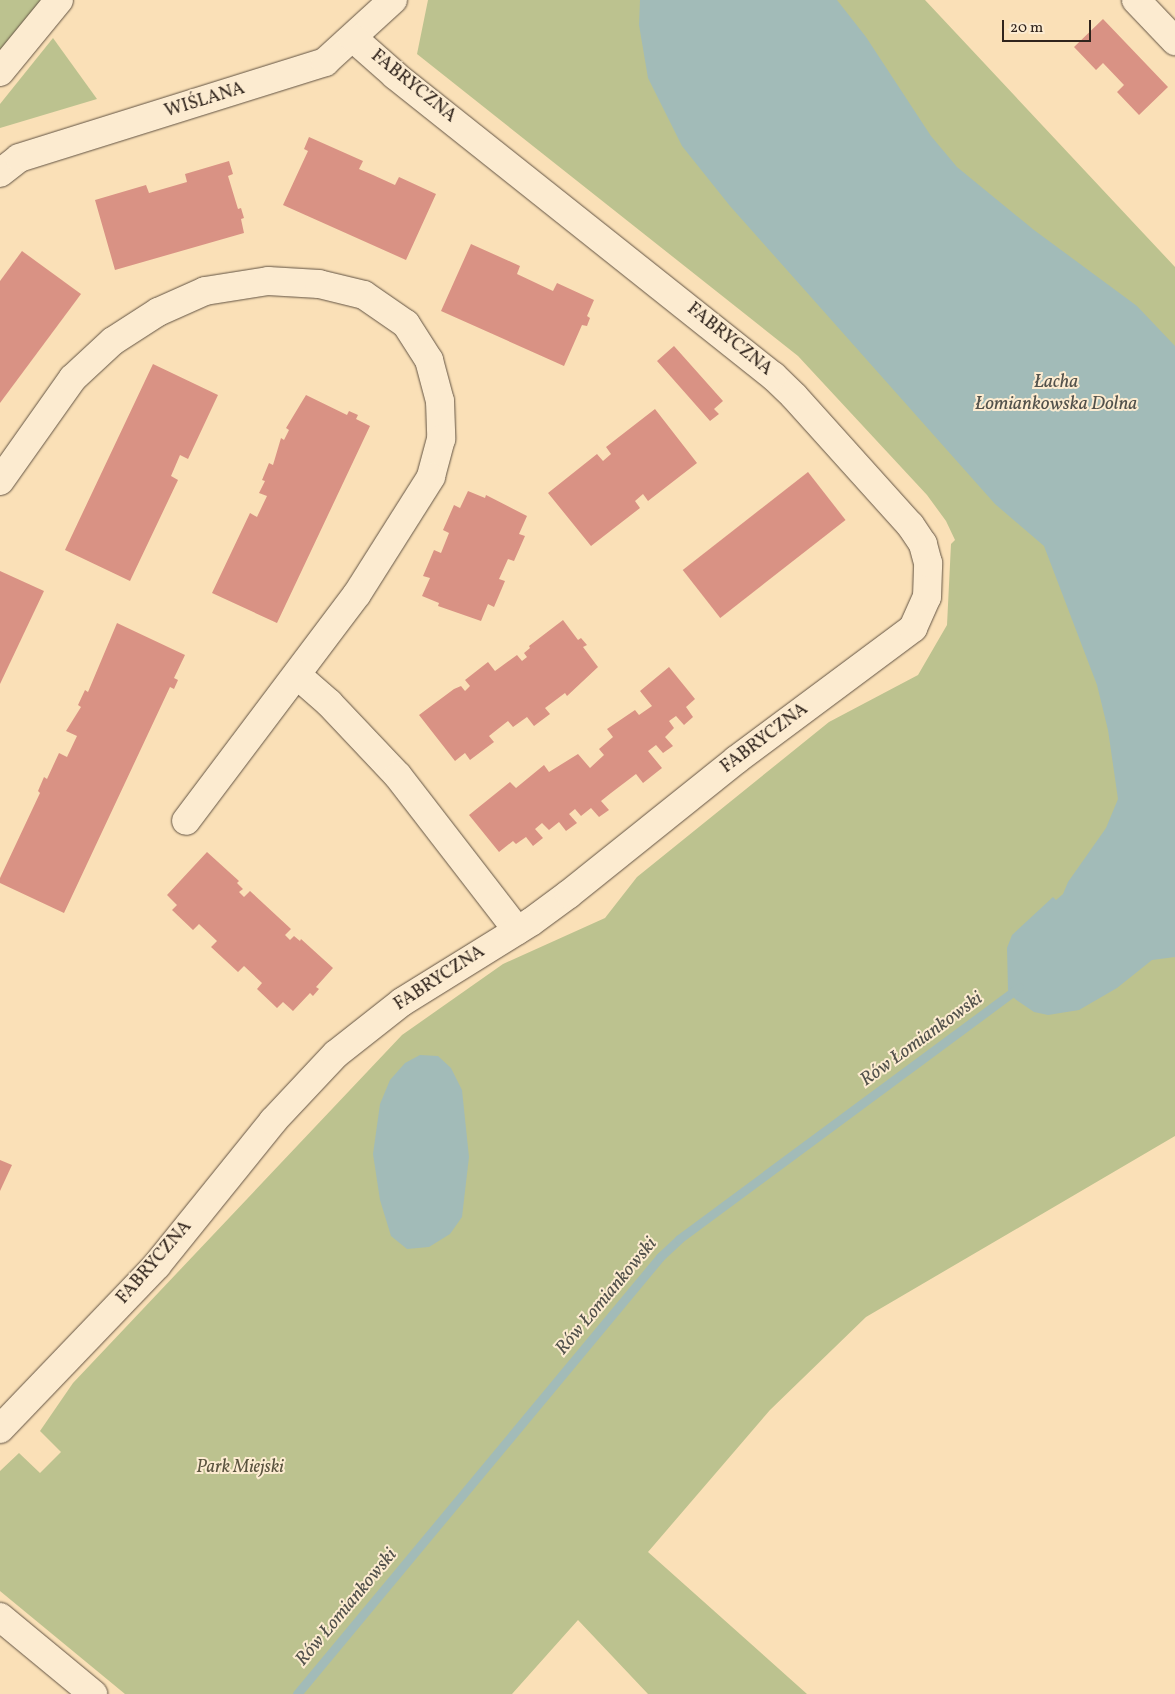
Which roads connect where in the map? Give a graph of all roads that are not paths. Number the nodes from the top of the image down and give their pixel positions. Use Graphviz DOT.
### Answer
graph roads {
  1 [pos="59,0"];
  2 [pos="392,0"];
  3 [pos="1136,0"];
  4 [pos="353,38"];
  5 [pos="1175,42"];
  6 [pos="0,72"];
  7 [pos="0,173"];
  8 [pos="0,481"];
  9 [pos="298,675"];
  10 [pos="186,821"];
  11 [pos="517,930"];
  12 [pos="0,1429"];
  13 [pos="0,1617"];
  14 [pos="93,1694"];
  1 -- 6 [label="street"];
  2 -- 4 [label="street, WIŚLANA"];
  3 -- 5 [label="street"];
  4 -- 7 [label="street, WIŚLANA"];
  4 -- 11 [label="street, FABRYCZNA"];
  8 -- 9 [label="street"];
  9 -- 10 [label="street"];
  9 -- 11 [label="street"];
  11 -- 12 [label="street, FABRYCZNA"];
  13 -- 14 [label="street"];
}
